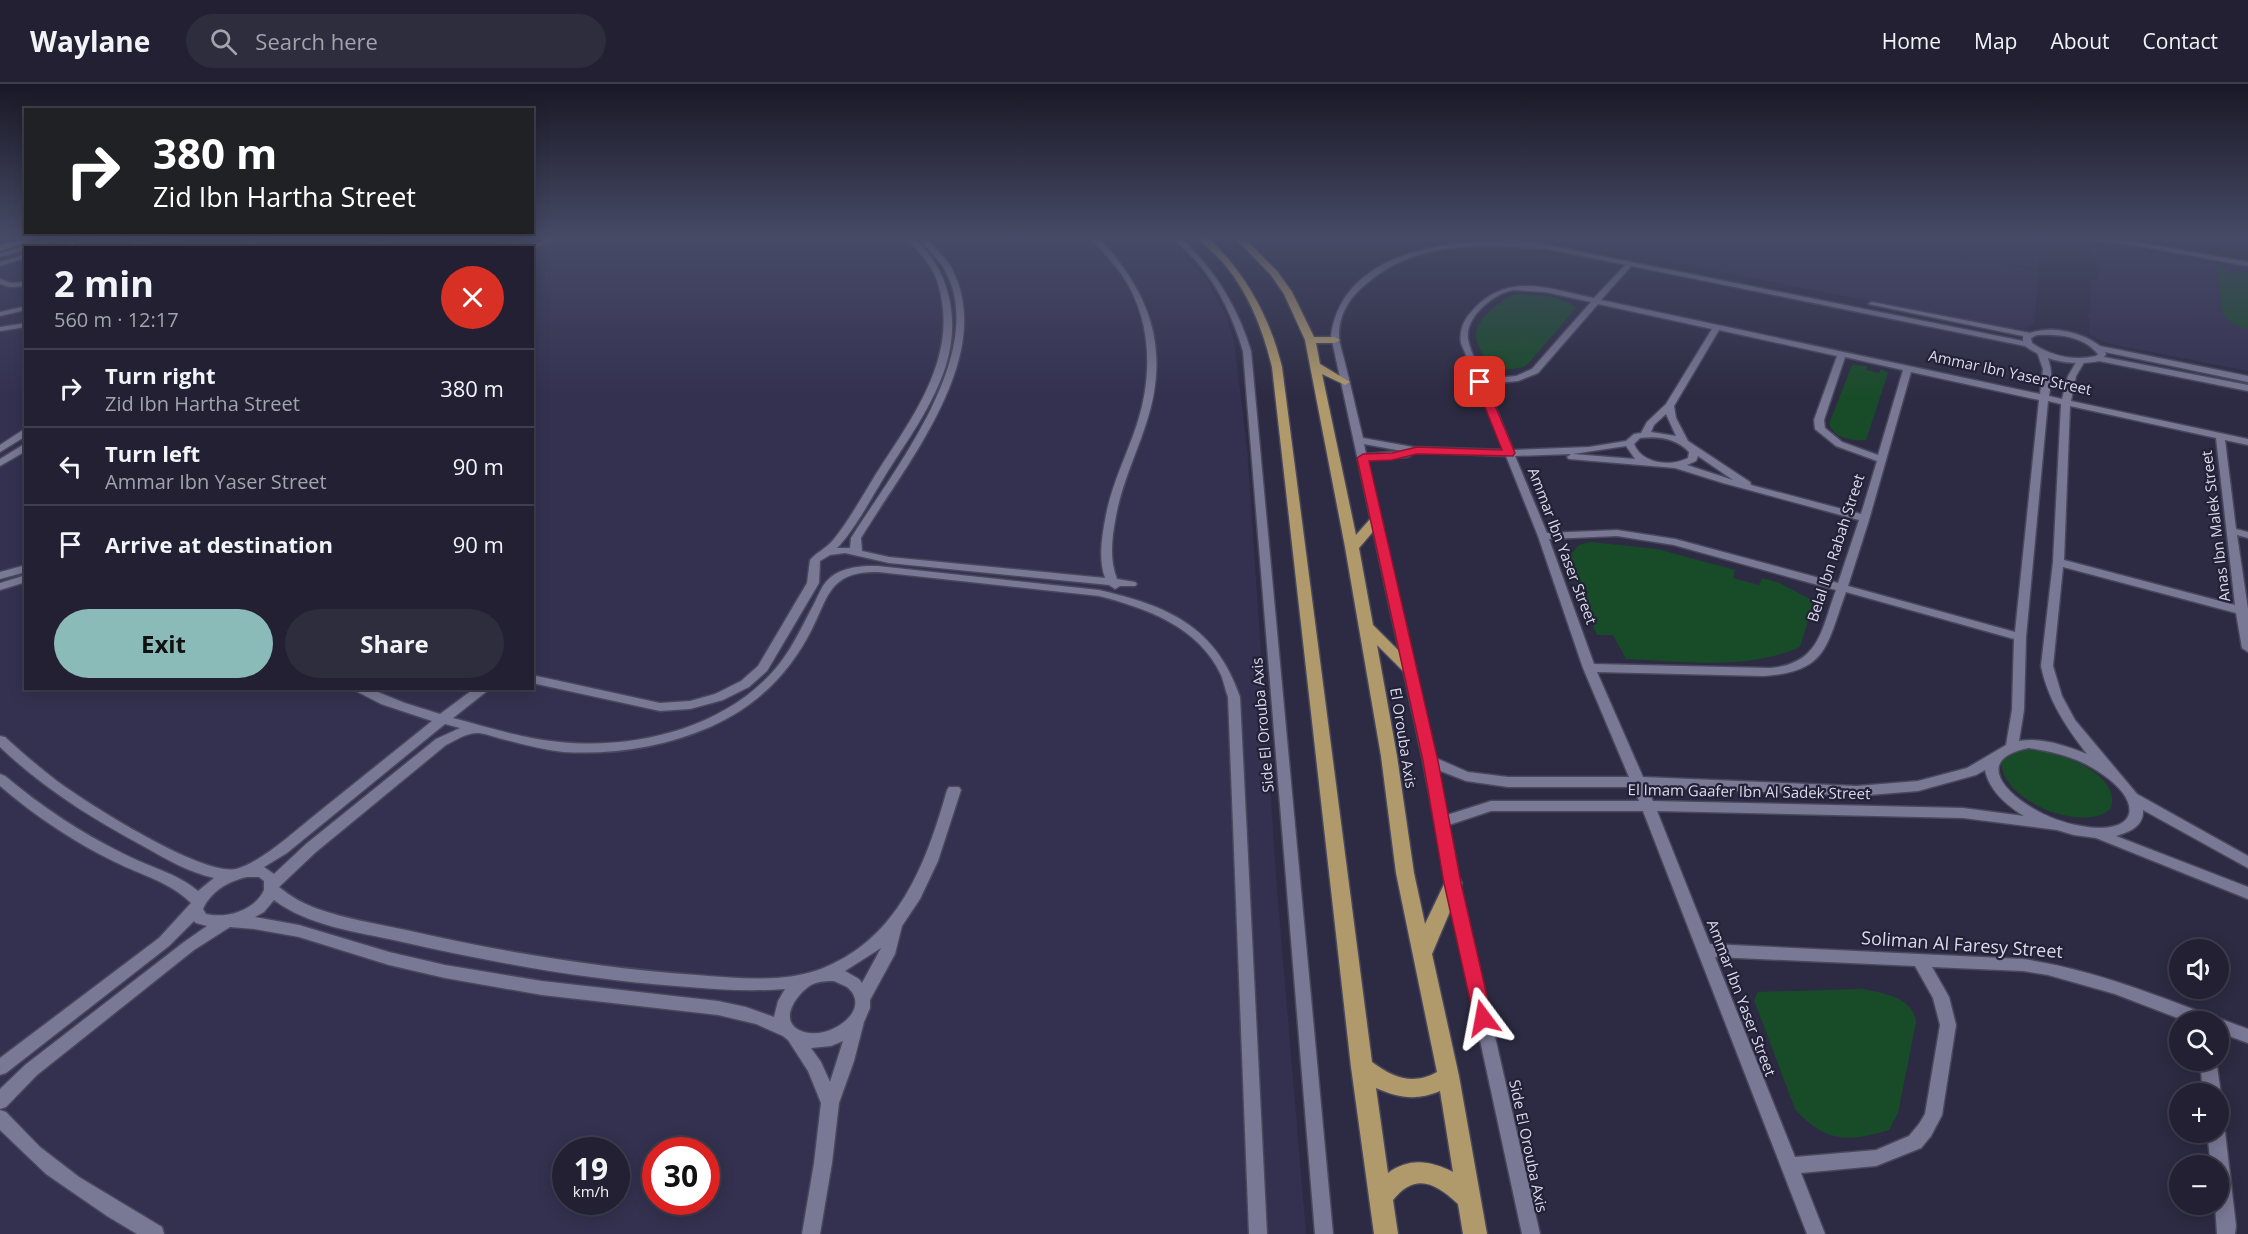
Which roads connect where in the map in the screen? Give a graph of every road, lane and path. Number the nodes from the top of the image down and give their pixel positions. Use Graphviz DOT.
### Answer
graph roads {
  1 [pos="943,290"];
  2 [pos="955,290"];
  3 [pos="1134,290"];
  4 [pos="1223,290"];
  5 [pos="1247,290"];
  6 [pos="1285,290"];
  7 [pos="1356,290"];
  8 [pos="1511,290"];
  9 [pos="1529,290"];
  10 [pos="1605,290"];
  11 [pos="1780,290"];
  12 [pos="1596,300"];
  13 [pos="0,303"];
  14 [pos="960,303"];
  15 [pos="947,304"];
  16 [pos="24,308"];
  17 [pos="24,308"];
  18 [pos="0,314"];
  19 [pos="24,327"];
  20 [pos="1717,327"];
  21 [pos="0,329"];
  22 [pos="2029,339"];
  23 [pos="1310,340"];
  24 [pos="1335,340"];
  25 [pos="2098,348"];
  26 [pos="2041,352"];
  27 [pos="1842,354"];
  28 [pos="2099,358"];
  29 [pos="2081,361"];
  30 [pos="1316,366"];
  31 [pos="1908,368"];
  32 [pos="2248,379"];
  33 [pos="1346,382"];
  34 [pos="1480,382"];
  35 [pos="2248,388"];
  36 [pos="2044,398"];
  37 [pos="2066,403"];
  38 [pos="1670,406"];
  39 [pos="24,432"];
  40 [pos="1645,435"];
  41 [pos="2220,436"];
  42 [pos="1358,440"];
  43 [pos="2248,442"];
  44 [pos="1629,443"];
  45 [pos="1688,445"];
  46 [pos="3,446"];
  47 [pos="24,447"];
  48 [pos="1417,450"];
  49 [pos="1509,453"];
  50 [pos="1547,453"];
  51 [pos="1363,458"];
  52 [pos="1881,459"];
  53 [pos="0,463"];
  54 [pos="1655,463"];
  55 [pos="1676,465"];
  56 [pos="1752,488"];
  57 [pos="1863,518"];
  58 [pos="1376,521"];
  59 [pos="2232,531"];
  60 [pos="2248,535"];
  61 [pos="1543,536"];
  62 [pos="1352,547"];
  63 [pos="827,552"];
  64 [pos="858,554"];
  65 [pos="2058,562"];
  66 [pos="24,569"];
  67 [pos="0,576"];
  68 [pos="24,579"];
  69 [pos="1113,582"];
  70 [pos="1131,584"];
  71 [pos="0,587"];
  72 [pos="1842,588"];
  73 [pos="1125,599"];
  74 [pos="2245,611"];
  75 [pos="1366,627"];
  76 [pos="2020,638"];
  77 [pos="2248,648"];
  78 [pos="1408,668"];
  79 [pos="1589,668"];
  80 [pos="534,679"];
  81 [pos="361,690"];
  82 [pos="481,690"];
  83 [pos="442,721"];
  84 [pos="477,728"];
  85 [pos="0,740"];
  86 [pos="2012,746"];
  87 [pos="1992,760"];
  88 [pos="1430,761"];
  89 [pos="2110,773"];
  90 [pos="0,779"];
  91 [pos="1637,782"];
  92 [pos="954,790"];
  93 [pos="2133,798"];
  94 [pos="1648,806"];
  95 [pos="1442,822"];
  96 [pos="2057,825"];
  97 [pos="2098,834"];
  98 [pos="2248,863"];
  99 [pos="247,872"];
  100 [pos="232,875"];
  101 [pos="1453,883"];
  102 [pos="272,887"];
  103 [pos="2248,892"];
  104 [pos="197,905"];
  105 [pos="229,921"];
  106 [pos="894,926"];
  107 [pos="1705,951"];
  108 [pos="1421,956"];
  109 [pos="1920,961"];
  110 [pos="814,978"];
  111 [pos="863,997"];
  112 [pos="2179,1011"];
  113 [pos="856,1022"];
  114 [pos="2229,1029"];
  115 [pos="791,1034"];
  116 [pos="2248,1036"];
  117 [pos="1362,1067"];
  118 [pos="0,1068"];
  119 [pos="1448,1076"];
  120 [pos="0,1101"];
  121 [pos="830,1103"];
  122 [pos="0,1118"];
  123 [pos="2217,1143"];
  124 [pos="1789,1166"];
  125 [pos="1381,1197"];
  126 [pos="1468,1198"];
  127 [pos="2228,1231"];
  128 [pos="155,1234"];
  129 [pos="811,1234"];
  130 [pos="1258,1234"];
  131 [pos="1324,1234"];
  132 [pos="1386,1234"];
  133 [pos="1474,1234"];
  134 [pos="1531,1234"];
  135 [pos="1816,1234"];
  1 -- 15 [label="street"];
  2 -- 14 [label="street"];
  3 -- 69 [label="street"];
  4 -- 131 [label="street, Side El Orouba Axis"];
  5 -- 117 [label="main road"];
  6 -- 23 [label="main road, El Orouba Axis"];
  7 -- 24 [label="street, Side El Orouba Axis"];
  8 -- 34 [label="street, Ammar Ibn Yaser Street"];
  9 -- 12 [label="street, Ammar Ibn Yaser Street"];
  10 -- 12 [label="street"];
  11 -- 22 [label="street"];
  12 -- 20 [label="street, Ammar Ibn Yaser Street"];
  12 -- 34 [label="street"];
  13 -- 16 [label="street"];
  14 -- 15 [label="street"];
  14 -- 64 [label="street"];
  15 -- 63 [label="street"];
  17 -- 18 [label="street"];
  19 -- 21 [label="street"];
  20 -- 27 [label="street, Ammar Ibn Yaser Street"];
  20 -- 38 [label="street"];
  22 -- 25 [label="street"];
  22 -- 26 [label="street"];
  23 -- 24 [label="main road"];
  23 -- 30 [label="main road, El Orouba Axis"];
  24 -- 33 [label="street, Side El Orouba Axis"];
  25 -- 28 [label="street"];
  25 -- 32 [label="street"];
  26 -- 29 [label="street"];
  26 -- 36 [label="street"];
  27 -- 31 [label="street, Ammar Ibn Yaser Street"];
  27 -- 52 [label="street"];
  28 -- 29 [label="street"];
  28 -- 35 [label="street"];
  29 -- 37 [label="street"];
  30 -- 33 [label="main road"];
  30 -- 62 [label="main road, El Orouba Axis"];
  31 -- 36 [label="street, Ammar Ibn Yaser Street"];
  31 -- 52 [label="street, Belal Ibn Rabah Street"];
  33 -- 42 [label="street, Side El Orouba Axis"];
  34 -- 49 [label="street, Ammar Ibn Yaser Street"];
  36 -- 37 [label="street, Ammar Ibn Yaser Street"];
  36 -- 76 [label="street"];
  37 -- 41 [label="street, Ammar Ibn Yaser Street"];
  37 -- 65 [label="street"];
  38 -- 40 [label="street"];
  38 -- 45 [label="street"];
  39 -- 46 [label="street"];
  40 -- 44 [label="street"];
  40 -- 45 [label="street"];
  41 -- 43 [label="street, Ammar Ibn Yaser Street"];
  41 -- 59 [label="street, Anas Ibn Malek Street"];
  42 -- 48 [label="street"];
  42 -- 51 [label="street, Side El Orouba Axis"];
  44 -- 50 [label="street"];
  44 -- 54 [label="street"];
  45 -- 55 [label="street"];
  45 -- 56 [label="street"];
  47 -- 53 [label="street"];
  48 -- 49 [label="street"];
  48 -- 51 [label="street"];
  49 -- 50 [label="street"];
  49 -- 61 [label="street, Ammar Ibn Yaser Street"];
  50 -- 54 [label="street"];
  51 -- 58 [label="street, Side El Orouba Axis"];
  52 -- 57 [label="street, Belal Ibn Rabah Street"];
  54 -- 55 [label="street"];
  55 -- 56 [label="street"];
  56 -- 57 [label="street"];
  57 -- 72 [label="street, Belal Ibn Rabah Street"];
  58 -- 62 [label="main road"];
  58 -- 78 [label="street, Side El Orouba Axis"];
  59 -- 60 [label="street"];
  59 -- 74 [label="street, Anas Ibn Malek Street"];
  61 -- 72 [label="street"];
  61 -- 79 [label="street, Ammar Ibn Yaser Street"];
  62 -- 75 [label="main road, El Orouba Axis"];
  63 -- 64 [label="street"];
  63 -- 80 [label="street"];
  64 -- 69 [label="street"];
  65 -- 74 [label="street"];
  65 -- 89 [label="street"];
  66 -- 67 [label="street"];
  68 -- 71 [label="street"];
  69 -- 70 [label="street"];
  69 -- 73 [label="street"];
  72 -- 76 [label="street"];
  72 -- 79 [label="street, Belal Ibn Rabah Street"];
  73 -- 84 [label="street"];
  73 -- 130 [label="street"];
  74 -- 77 [label="street, Anas Ibn Malek Street"];
  75 -- 78 [label="main road"];
  75 -- 108 [label="main road, El Orouba Axis"];
  76 -- 86 [label="street"];
  78 -- 88 [label="street, Side El Orouba Axis"];
  79 -- 91 [label="street, Ammar Ibn Yaser Street"];
  81 -- 83 [label="street"];
  82 -- 83 [label="street"];
  83 -- 84 [label="street"];
  83 -- 99 [label="street"];
  84 -- 102 [label="street"];
  85 -- 100 [label="street"];
  86 -- 87 [label="street, El Imam Gaafer Ibn Al Sadek Street"];
  86 -- 89 [label="street"];
  87 -- 91 [label="street, El Imam Gaafer Ibn Al Sadek Street"];
  87 -- 96 [label="street"];
  88 -- 91 [label="street, El Imam Gaafer Ibn Al Sadek Street"];
  88 -- 95 [label="street, Side El Orouba Axis"];
  89 -- 93 [label="street"];
  90 -- 104 [label="street"];
  91 -- 94 [label="street, Ammar Ibn Yaser Street"];
  92 -- 106 [label="street"];
  93 -- 97 [label="street"];
  93 -- 98 [label="street"];
  94 -- 95 [label="street, El Imam Gaafer Ibn Al Sadek Street"];
  94 -- 96 [label="street, El Imam Gaafer Ibn Al Sadek Street"];
  94 -- 107 [label="street, Ammar Ibn Yaser Street"];
  95 -- 101 [label="street, Side El Orouba Axis"];
  96 -- 97 [label="street"];
  97 -- 103 [label="street"];
  99 -- 100 [label="street"];
  99 -- 102 [label="street"];
  100 -- 104 [label="street"];
  101 -- 108 [label="main road"];
  101 -- 134 [label="street, Side El Orouba Axis"];
  102 -- 105 [label="street"];
  102 -- 110 [label="street"];
  104 -- 105 [label="street"];
  104 -- 118 [label="street"];
  105 -- 115 [label="street"];
  105 -- 120 [label="street"];
  106 -- 110 [label="street"];
  106 -- 111 [label="street"];
  107 -- 109 [label="street, Soliman Al Faresy Street"];
  107 -- 124 [label="street, Ammar Ibn Yaser Street"];
  108 -- 119 [label="main road, El Orouba Axis"];
  109 -- 112 [label="street, Soliman Al Faresy Street"];
  109 -- 124 [label="street"];
  110 -- 111 [label="street"];
  110 -- 115 [label="street"];
  111 -- 113 [label="street"];
  113 -- 115 [label="street"];
  113 -- 121 [label="street"];
  114 -- 116 [label="street, Soliman Al Faresy Street"];
  115 -- 121 [label="street"];
  117 -- 119 [label="main road"];
  117 -- 125 [label="main road"];
  119 -- 126 [label="main road, El Orouba Axis"];
  121 -- 129 [label="street"];
  122 -- 128 [label="street"];
  123 -- 127 [label="street"];
  124 -- 135 [label="street, Ammar Ibn Yaser Street"];
  125 -- 126 [label="main road"];
  125 -- 132 [label="main road"];
  126 -- 133 [label="main road, El Orouba Axis"];
}
